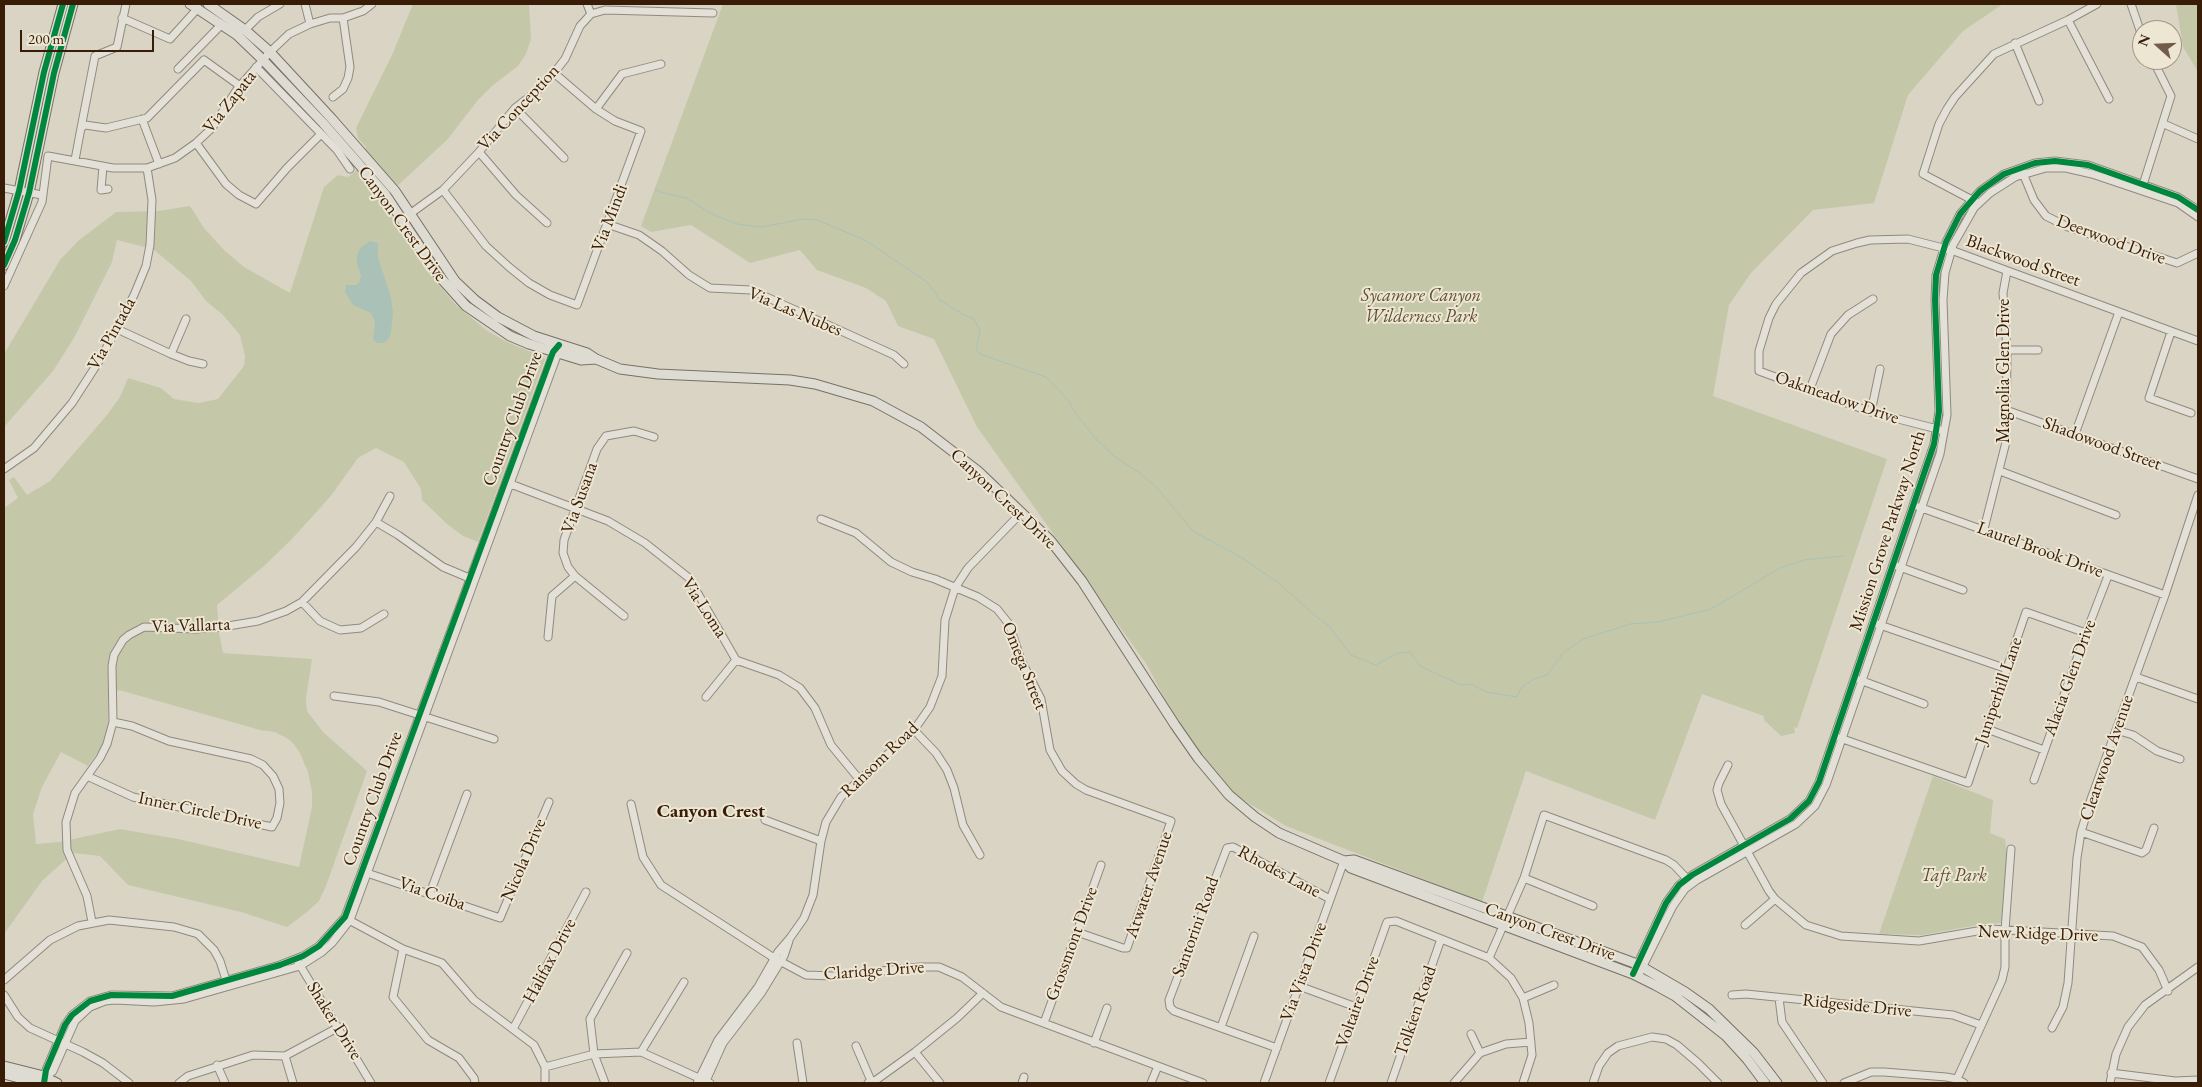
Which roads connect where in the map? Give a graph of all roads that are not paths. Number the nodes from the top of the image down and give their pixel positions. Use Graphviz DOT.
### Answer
graph roads {
  1 [pos="63,4"];
  2 [pos="73,4"];
  3 [pos="126,4"];
  4 [pos="208,4"];
  5 [pos="277,4"];
  6 [pos="305,4"];
  7 [pos="372,4"];
  8 [pos="587,4"];
  9 [pos="2097,4"];
  10 [pos="2131,4"];
  11 [pos="194,6"];
  12 [pos="714,13"];
  13 [pos="591,14"];
  14 [pos="122,18"];
  15 [pos="343,18"];
  16 [pos="2068,20"];
  17 [pos="2136,20"];
  18 [pos="222,24"];
  19 [pos="310,24"];
  20 [pos="245,30"];
  21 [pos="2015,43"];
  22 [pos="270,52"];
  23 [pos="263,60"];
  24 [pos="661,64"];
  25 [pos="256,67"];
  26 [pos="178,69"];
  27 [pos="2158,70"];
  28 [pos="554,73"];
  29 [pos="240,86"];
  30 [pos="333,97"];
  31 [pos="2109,99"];
  32 [pos="2040,101"];
  33 [pos="515,108"];
  34 [pos="596,109"];
  35 [pos="142,119"];
  36 [pos="2164,124"];
  37 [pos="81,128"];
  38 [pos="321,134"];
  39 [pos="2198,139"];
  40 [pos="196,144"];
  41 [pos="480,152"];
  42 [pos="564,158"];
  43 [pos="75,160"];
  44 [pos="159,164"];
  45 [pos="103,166"];
  46 [pos="147,168"];
  47 [pos="350,169"];
  48 [pos="2022,171"];
  49 [pos="4,188"];
  50 [pos="2142,188"];
  51 [pos="108,189"];
  52 [pos="443,190"];
  53 [pos="24,192"];
  54 [pos="42,196"];
  55 [pos="1976,201"];
  56 [pos="2198,210"];
  57 [pos="411,212"];
  58 [pos="2198,216"];
  59 [pos="403,219"];
  60 [pos="547,223"];
  61 [pos="607,224"];
  62 [pos="4,242"];
  63 [pos="1948,249"];
  64 [pos="2198,252"];
  65 [pos="4,265"];
  66 [pos="2007,271"];
  67 [pos="4,286"];
  68 [pos="1873,299"];
  69 [pos="2119,312"];
  70 [pos="186,319"];
  71 [pos="117,329"];
  72 [pos="2171,332"];
  73 [pos="2198,341"];
  74 [pos="557,350"];
  75 [pos="2007,350"];
  76 [pos="2038,350"];
  77 [pos="171,354"];
  78 [pos="203,364"];
  79 [pos="904,364"];
  80 [pos="1880,369"];
  81 [pos="1758,371"];
  82 [pos="1810,389"];
  83 [pos="2006,410"];
  84 [pos="1871,412"];
  85 [pos="2191,413"];
  86 [pos="1940,430"];
  87 [pos="2075,434"];
  88 [pos="654,437"];
  89 [pos="4,469"];
  90 [pos="2000,471"];
  91 [pos="2198,479"];
  92 [pos="508,484"];
  93 [pos="2198,495"];
  94 [pos="390,496"];
  95 [pos="1918,507"];
  96 [pos="576,508"];
  97 [pos="1020,513"];
  98 [pos="2116,515"];
  99 [pos="821,519"];
  100 [pos="376,522"];
  101 [pos="1984,529"];
  102 [pos="1897,566"];
  103 [pos="575,576"];
  104 [pos="2108,576"];
  105 [pos="473,580"];
  106 [pos="956,588"];
  107 [pos="1963,590"];
  108 [pos="2166,595"];
  109 [pos="302,602"];
  110 [pos="384,614"];
  111 [pos="624,616"];
  112 [pos="1878,624"];
  113 [pos="2086,633"];
  114 [pos="548,637"];
  115 [pos="736,660"];
  116 [pos="2007,670"];
  117 [pos="2136,677"];
  118 [pos="1858,680"];
  119 [pos="334,696"];
  120 [pos="706,696"];
  121 [pos="2198,699"];
  122 [pos="1924,704"];
  123 [pos="422,716"];
  124 [pos="113,722"];
  125 [pos="914,730"];
  126 [pos="1986,730"];
  127 [pos="2116,730"];
  128 [pos="1839,738"];
  129 [pos="494,739"];
  130 [pos="2044,750"];
  131 [pos="2180,759"];
  132 [pos="1728,764"];
  133 [pos="87,776"];
  134 [pos="859,779"];
  135 [pos="2034,780"];
  136 [pos="467,794"];
  137 [pos="549,802"];
  138 [pos="631,804"];
  139 [pos="765,820"];
  140 [pos="1171,822"];
  141 [pos="2154,828"];
  142 [pos="2081,832"];
  143 [pos="821,841"];
  144 [pos="1227,848"];
  145 [pos="1745,849"];
  146 [pos="2011,849"];
  147 [pos="980,855"];
  148 [pos="1344,861"];
  149 [pos="1101,865"];
  150 [pos="366,872"];
  151 [pos="1524,878"];
  152 [pos="1690,882"];
  153 [pos="586,892"];
  154 [pos="430,893"];
  155 [pos="1330,899"];
  156 [pos="1775,899"];
  157 [pos="1593,906"];
  158 [pos="1508,916"];
  159 [pos="500,918"];
  160 [pos="347,919"];
  161 [pos="92,922"];
  162 [pos="1504,925"];
  163 [pos="1745,925"];
  164 [pos="2005,930"];
  165 [pos="1077,932"];
  166 [pos="2072,934"];
  167 [pos="1254,936"];
  168 [pos="1441,939"];
  169 [pos="403,949"];
  170 [pos="627,953"];
  171 [pos="1489,958"];
  172 [pos="777,960"];
  173 [pos="298,963"];
  174 [pos="1640,966"];
  175 [pos="2198,967"];
  176 [pos="1636,975"];
  177 [pos="4,980"];
  178 [pos="684,982"];
  179 [pos="226,983"];
  180 [pos="1554,985"];
  181 [pos="1299,986"];
  182 [pos="2168,991"];
  183 [pos="983,993"];
  184 [pos="4,995"];
  185 [pos="1732,995"];
  186 [pos="1523,998"];
  187 [pos="1779,998"];
  188 [pos="1356,1007"];
  189 [pos="1107,1008"];
  190 [pos="1044,1024"];
  191 [pos="1981,1025"];
  192 [pos="338,1027"];
  193 [pos="1221,1027"];
  194 [pos="2052,1028"];
  195 [pos="513,1030"];
  196 [pos="1470,1034"];
  197 [pos="61,1042"];
  198 [pos="1531,1042"];
  199 [pos="797,1043"];
  200 [pos="1094,1043"];
  201 [pos="856,1046"];
  202 [pos="1277,1048"];
  203 [pos="641,1052"];
  204 [pos="915,1052"];
  205 [pos="1480,1053"];
  206 [pos="594,1054"];
  207 [pos="285,1056"];
  208 [pos="217,1065"];
  209 [pos="4,1066"];
  210 [pos="1158,1066"];
  211 [pos="545,1067"];
  212 [pos="4,1074"];
  213 [pos="1912,1074"];
  214 [pos="2111,1074"];
  215 [pos="2198,1080"];
  216 [pos="42,1081"];
  217 [pos="1961,1081"];
  218 [pos="703,1082"];
  219 [pos="2175,1082"];
  220 [pos="57,1083"];
  221 [pos="129,1083"];
  222 [pos="179,1083"];
  223 [pos="225,1083"];
  224 [pos="293,1083"];
  225 [pos="371,1083"];
  226 [pos="475,1083"];
  227 [pos="545,1083"];
  228 [pos="605,1083"];
  229 [pos="803,1083"];
  230 [pos="871,1083"];
  231 [pos="940,1083"];
  232 [pos="1152,1083"];
  233 [pos="1203,1083"];
  234 [pos="1264,1083"];
  235 [pos="1329,1083"];
  236 [pos="1391,1083"];
  237 [pos="1454,1083"];
  238 [pos="1523,1083"];
  239 [pos="1593,1083"];
  240 [pos="1718,1083"];
  241 [pos="1765,1083"];
  242 [pos="1777,1083"];
  243 [pos="1823,1083"];
  244 [pos="1844,1083"];
  245 [pos="1911,1083"];
  246 [pos="2110,1083"];
  1 -- 53 [label="main road"];
  2 -- 53 [label="main road"];
  3 -- 14 [label="street"];
  4 -- 20 [label="main road, Canyon Crest Drive"];
  5 -- 20 [label="street"];
  6 -- 19 [label="street"];
  7 -- 15 [label="street, Via Zapata"];
  8 -- 13 [label="street"];
  9 -- 16 [label="street"];
  10 -- 17 [label="street"];
  11 -- 14 [label="street"];
  11 -- 18 [label="main road, Canyon Crest Drive"];
  12 -- 13 [label="street"];
  13 -- 28 [label="street, Via Conception"];
  14 -- 37 [label="street"];
  15 -- 19 [label="street, Via Zapata"];
  15 -- 30 [label="street"];
  16 -- 21 [label="street"];
  16 -- 31 [label="street"];
  18 -- 23 [label="main road, Canyon Crest Drive"];
  18 -- 26 [label="street"];
  19 -- 22 [label="street, Via Zapata"];
  20 -- 22 [label="main road, Canyon Crest Drive"];
  21 -- 32 [label="street"];
  21 -- 55 [label="street"];
  22 -- 23 [label="street, Via Zapata"];
  22 -- 57 [label="main road, Canyon Crest Drive"];
  23 -- 25 [label="street, Via Zapata"];
  23 -- 59 [label="main road, Canyon Crest Drive"];
  24 -- 34 [label="street"];
  25 -- 29 [label="street, Via Zapata"];
  25 -- 38 [label="street"];
  27 -- 36 [label="street"];
  28 -- 33 [label="street, Via Conception"];
  28 -- 34 [label="street"];
  29 -- 35 [label="street"];
  29 -- 40 [label="street, Via Zapata"];
  33 -- 41 [label="street, Via Conception"];
  33 -- 42 [label="street"];
  34 -- 61 [label="street, Via Mindi"];
  35 -- 37 [label="street"];
  35 -- 44 [label="street"];
  36 -- 39 [label="street"];
  36 -- 50 [label="street"];
  37 -- 43 [label="street"];
  38 -- 40 [label="street"];
  38 -- 47 [label="street"];
  40 -- 44 [label="street, Via Zapata"];
  41 -- 52 [label="street, Via Conception"];
  41 -- 60 [label="street"];
  43 -- 45 [label="street, Via Zapata"];
  43 -- 54 [label="street, Via Zapata"];
  44 -- 46 [label="street, Via Zapata"];
  45 -- 46 [label="street, Via Zapata"];
  45 -- 51 [label="street"];
  46 -- 71 [label="street, Via Pintada"];
  48 -- 50 [label="street, Mission Grove Parkway North"];
  48 -- 55 [label="street, Mission Grove Parkway North"];
  48 -- 64 [label="street, Deerwood Drive"];
  49 -- 53 [label="street"];
  50 -- 56 [label="street, Mission Grove Parkway North"];
  50 -- 58 [label="street, Mission Grove Parkway North"];
  52 -- 57 [label="street, Via Conception"];
  52 -- 61 [label="street, Via Mindi"];
  53 -- 54 [label="street"];
  53 -- 62 [label="main road"];
  53 -- 65 [label="main road"];
  54 -- 67 [label="street"];
  55 -- 63 [label="street, Mission Grove Parkway North"];
  57 -- 59 [label="street, Via Conception"];
  57 -- 74 [label="main road, Canyon Crest Drive"];
  59 -- 74 [label="main road, Canyon Crest Drive"];
  61 -- 79 [label="street, Via Las Nubes"];
  63 -- 66 [label="street, Blackwood Street"];
  63 -- 81 [label="street, Blackwood Street"];
  63 -- 86 [label="street, Mission Grove Parkway North"];
  66 -- 69 [label="street, Blackwood Street"];
  66 -- 75 [label="street, Magnolia Glen Drive"];
  68 -- 82 [label="street"];
  69 -- 72 [label="street, Blackwood Street"];
  69 -- 87 [label="street"];
  70 -- 77 [label="street"];
  71 -- 77 [label="street"];
  71 -- 89 [label="street, Via Pintada"];
  72 -- 73 [label="street, Blackwood Street"];
  72 -- 85 [label="street"];
  74 -- 92 [label="street, Country Club Drive"];
  74 -- 97 [label="main road, Canyon Crest Drive"];
  75 -- 76 [label="street"];
  75 -- 83 [label="street, Magnolia Glen Drive"];
  77 -- 78 [label="street"];
  80 -- 84 [label="street"];
  81 -- 82 [label="street, Oakmeadow Drive"];
  82 -- 84 [label="street, Oakmeadow Drive"];
  83 -- 87 [label="street, Shadowood Street"];
  83 -- 90 [label="street, Magnolia Glen Drive"];
  84 -- 86 [label="street, Oakmeadow Drive"];
  86 -- 95 [label="street, Mission Grove Parkway North"];
  87 -- 91 [label="street, Shadowood Street"];
  88 -- 96 [label="street, Via Susana"];
  90 -- 98 [label="street"];
  90 -- 101 [label="street, Magnolia Glen Drive"];
  92 -- 96 [label="street, Via Loma"];
  92 -- 105 [label="street, Country Club Drive"];
  93 -- 108 [label="street, Clearwood Avenue"];
  94 -- 100 [label="street, Via Vallarta"];
  95 -- 101 [label="street, Laurel Brook Drive"];
  95 -- 102 [label="street, Mission Grove Parkway North"];
  96 -- 103 [label="street, Via Susana"];
  96 -- 115 [label="street, Via Loma"];
  97 -- 106 [label="street, Ransom Road"];
  97 -- 148 [label="main road, Canyon Crest Drive"];
  99 -- 106 [label="street, Omega Street"];
  100 -- 105 [label="street"];
  100 -- 109 [label="street, Via Vallarta"];
  101 -- 104 [label="street, Laurel Brook Drive"];
  102 -- 107 [label="street"];
  102 -- 112 [label="street, Mission Grove Parkway North"];
  103 -- 111 [label="street, Via Susana"];
  103 -- 114 [label="street"];
  104 -- 108 [label="street, Laurel Brook Drive"];
  104 -- 113 [label="street, Alacia Glen Drive"];
  105 -- 123 [label="street, Country Club Drive"];
  106 -- 125 [label="street, Ransom Road"];
  106 -- 140 [label="street, Omega Street"];
  108 -- 117 [label="street, Clearwood Avenue"];
  109 -- 110 [label="street"];
  109 -- 124 [label="street, Via Vallarta"];
  112 -- 116 [label="street"];
  112 -- 118 [label="street, Mission Grove Parkway North"];
  113 -- 116 [label="street, Juniperhill Lane"];
  113 -- 130 [label="street, Alacia Glen Drive"];
  115 -- 120 [label="street"];
  115 -- 134 [label="street"];
  116 -- 126 [label="street, Juniperhill Lane"];
  117 -- 121 [label="street"];
  117 -- 127 [label="street, Clearwood Avenue"];
  118 -- 122 [label="street"];
  118 -- 128 [label="street, Mission Grove Parkway North"];
  119 -- 123 [label="street"];
  123 -- 129 [label="street"];
  123 -- 150 [label="street, Country Club Drive"];
  124 -- 133 [label="street, Via Vallarta"];
  124 -- 133 [label="street, Inner Circle Drive"];
  125 -- 134 [label="street, Ransom Road"];
  125 -- 147 [label="street"];
  126 -- 128 [label="street, Juniperhill Lane"];
  126 -- 130 [label="street"];
  127 -- 131 [label="street"];
  127 -- 142 [label="street, Clearwood Avenue"];
  128 -- 145 [label="street, Mission Grove Parkway North"];
  130 -- 135 [label="street, Alacia Glen Drive"];
  132 -- 145 [label="street, New Ridge Drive"];
  133 -- 161 [label="street, Via Vallarta"];
  134 -- 143 [label="street, Ransom Road"];
  136 -- 154 [label="street"];
  137 -- 159 [label="street, Nicola Drive"];
  138 -- 172 [label="street, Claridge Drive"];
  139 -- 143 [label="street"];
  140 -- 165 [label="street, Atwater Avenue"];
  141 -- 142 [label="street"];
  142 -- 166 [label="street, Clearwood Avenue"];
  143 -- 172 [label="street, Ransom Road"];
  144 -- 155 [label="street, Rhodes Lane"];
  144 -- 193 [label="street, Santorini Road"];
  145 -- 152 [label="street, Mission Grove Parkway North"];
  145 -- 156 [label="street, New Ridge Drive"];
  146 -- 164 [label="street"];
  148 -- 155 [label="street, Via Vista Drive"];
  148 -- 158 [label="main road, Canyon Crest Drive"];
  148 -- 162 [label="main road, Canyon Crest Drive"];
  149 -- 165 [label="street, Grossmont Drive"];
  150 -- 154 [label="street, Via Coiba"];
  150 -- 160 [label="street, Country Club Drive"];
  151 -- 152 [label="street"];
  151 -- 157 [label="street"];
  151 -- 158 [label="street"];
  152 -- 174 [label="street, Mission Grove Parkway North"];
  153 -- 195 [label="street, Halifax Drive"];
  154 -- 159 [label="street, Via Coiba"];
  155 -- 181 [label="street, Via Vista Drive"];
  156 -- 163 [label="street"];
  156 -- 164 [label="street, New Ridge Drive"];
  158 -- 162 [label="street"];
  158 -- 174 [label="main road, Canyon Crest Drive"];
  160 -- 169 [label="street"];
  160 -- 173 [label="street, Country Club Drive"];
  161 -- 177 [label="street"];
  161 -- 179 [label="street"];
  162 -- 171 [label="street"];
  162 -- 176 [label="main road, Canyon Crest Drive"];
  164 -- 166 [label="street, New Ridge Drive"];
  164 -- 191 [label="street"];
  165 -- 190 [label="street, Grossmont Drive"];
  166 -- 182 [label="street, New Ridge Drive"];
  166 -- 194 [label="street, Clearwood Avenue"];
  167 -- 193 [label="street"];
  168 -- 171 [label="street"];
  168 -- 188 [label="street, Voltaire Drive"];
  168 -- 236 [label="street, Tolkien Road"];
  169 -- 195 [label="street"];
  169 -- 226 [label="street"];
  170 -- 206 [label="street"];
  171 -- 186 [label="street"];
  172 -- 183 [label="street, Claridge Drive"];
  172 -- 218 [label="street, Ransom Road"];
  173 -- 179 [label="street, Country Club Drive"];
  173 -- 192 [label="street, Shaker Drive"];
  174 -- 176 [label="street, Mission Grove Parkway North"];
  174 -- 242 [label="main road, Canyon Crest Drive"];
  175 -- 182 [label="street"];
  176 -- 241 [label="main road, Canyon Crest Drive"];
  178 -- 203 [label="street"];
  179 -- 197 [label="street, Country Club Drive"];
  180 -- 186 [label="street"];
  181 -- 188 [label="street"];
  181 -- 202 [label="street, Via Vista Drive"];
  182 -- 214 [label="street"];
  183 -- 190 [label="street, Claridge Drive"];
  183 -- 204 [label="street"];
  184 -- 197 [label="street"];
  185 -- 187 [label="street, Ridgeside Drive"];
  186 -- 198 [label="street"];
  187 -- 191 [label="street, Ridgeside Drive"];
  187 -- 243 [label="street"];
  188 -- 235 [label="street, Voltaire Drive"];
  189 -- 200 [label="street"];
  190 -- 200 [label="street, Claridge Drive"];
  191 -- 217 [label="street"];
  192 -- 207 [label="street"];
  192 -- 225 [label="street, Shaker Drive"];
  193 -- 202 [label="street"];
  195 -- 211 [label="street"];
  196 -- 205 [label="street"];
  197 -- 216 [label="street, Country Club Drive"];
  197 -- 221 [label="street"];
  198 -- 205 [label="street"];
  198 -- 238 [label="street"];
  199 -- 229 [label="street"];
  200 -- 210 [label="street, Claridge Drive"];
  201 -- 230 [label="street"];
  202 -- 234 [label="street, Via Vista Drive"];
  203 -- 206 [label="street"];
  203 -- 218 [label="street"];
  204 -- 230 [label="street"];
  204 -- 231 [label="street"];
  205 -- 237 [label="street"];
  206 -- 211 [label="street"];
  206 -- 228 [label="street"];
  207 -- 208 [label="street"];
  207 -- 224 [label="street"];
  208 -- 222 [label="street"];
  208 -- 223 [label="street"];
  209 -- 216 [label="main road"];
  210 -- 232 [label="street"];
  210 -- 233 [label="street, Claridge Drive"];
  211 -- 227 [label="street"];
  212 -- 216 [label="main road"];
  213 -- 217 [label="street"];
  213 -- 244 [label="street"];
  213 -- 245 [label="street"];
  214 -- 219 [label="street"];
  214 -- 246 [label="street"];
  215 -- 219 [label="street"];
  216 -- 220 [label="main road"];
  239 -- 240 [label="street"];
}
